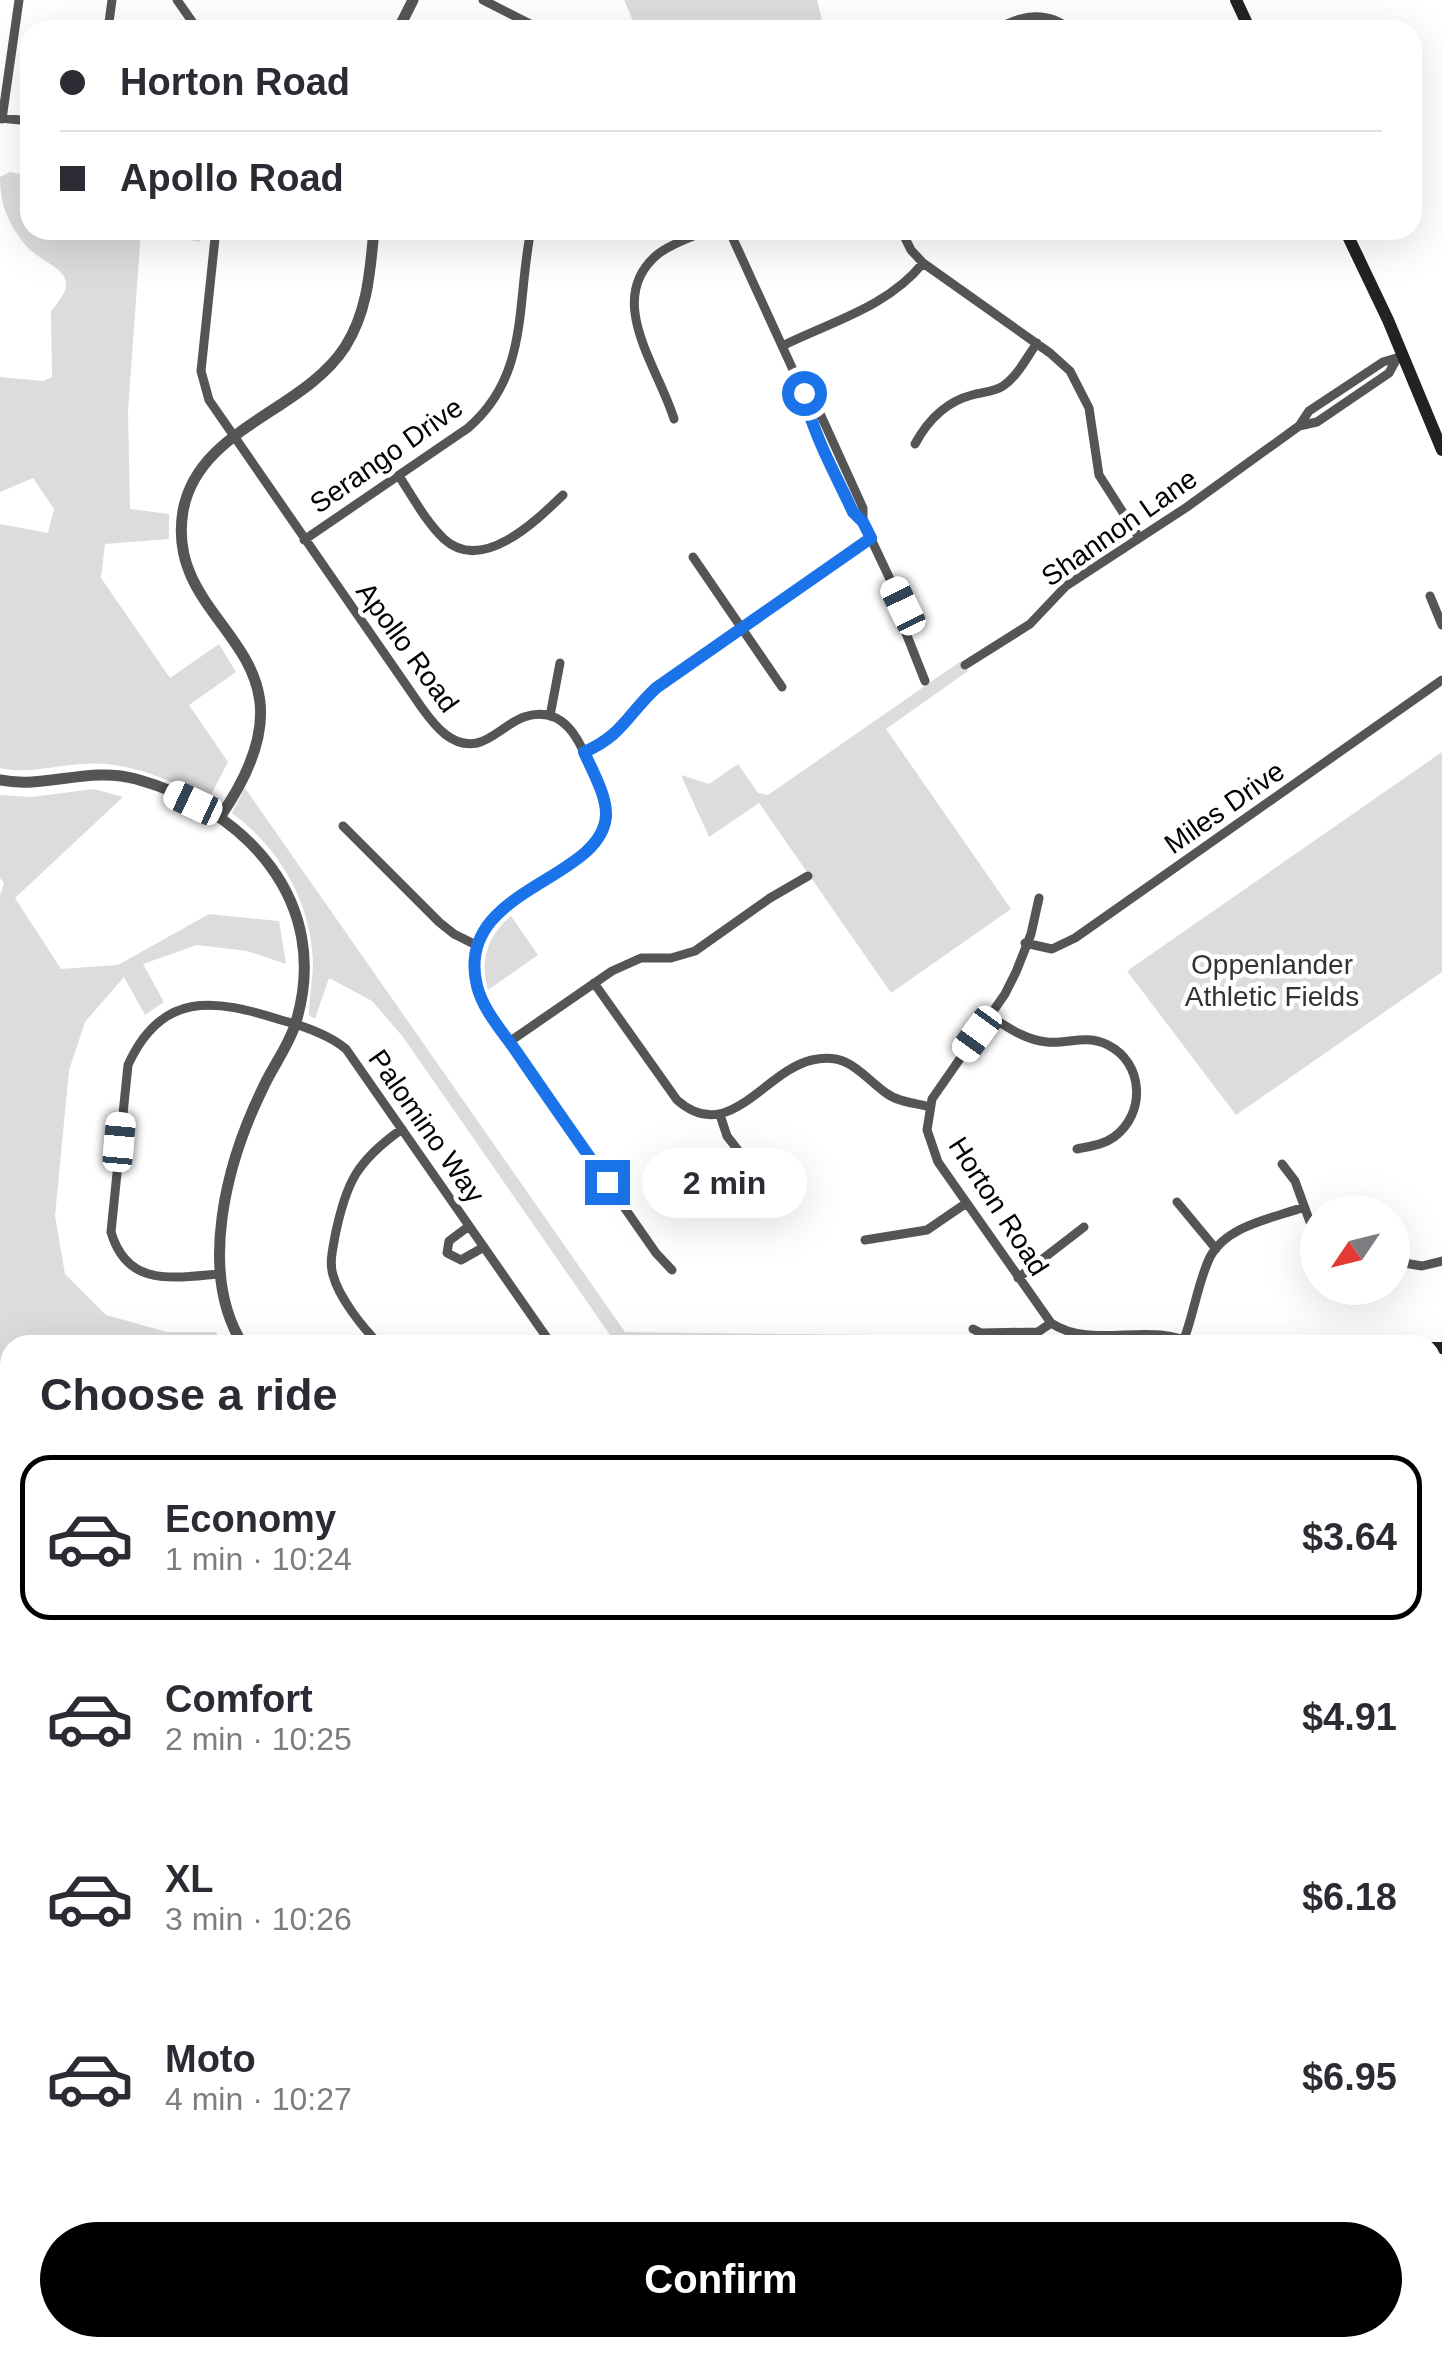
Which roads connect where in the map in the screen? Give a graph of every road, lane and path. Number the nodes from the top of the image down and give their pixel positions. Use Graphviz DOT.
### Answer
graph roads {
  1 [pos="19,0"];
  2 [pos="484,0"];
  3 [pos="523,20"];
  4 [pos="1019,20"];
  5 [pos="1053,20"];
  6 [pos="1,119"];
  7 [pos="214,240"];
  8 [pos="373,240"];
  9 [pos="531,240"];
  10 [pos="688,240"];
  11 [pos="734,240"];
  12 [pos="906,240"];
  13 [pos="1350,240"];
  14 [pos="923,263"];
  15 [pos="1037,343"];
  16 [pos="782,346"];
  17 [pos="1400,358"];
  18 [pos="674,419"];
  19 [pos="234,438"];
  20 [pos="915,444"];
  21 [pos="1442,450"];
  22 [pos="398,476"];
  23 [pos="563,494"];
  24 [pos="1138,536"];
  25 [pos="871,538"];
  26 [pos="304,540"];
  27 [pos="693,557"];
  28 [pos="1430,596"];
  29 [pos="1442,625"];
  30 [pos="742,627"];
  31 [pos="560,663"];
  32 [pos="965,665"];
  33 [pos="1442,680"];
  34 [pos="925,681"];
  35 [pos="782,687"];
  36 [pos="550,716"];
  37 [pos="584,752"];
  38 [pos="0,780"];
  39 [pos="220,817"];
  40 [pos="344,826"];
  41 [pos="808,876"];
  42 [pos="1040,898"];
  43 [pos="1025,944"];
  44 [pos="476,945"];
  45 [pos="594,983"];
  46 [pos="990,1016"];
  47 [pos="296,1024"];
  48 [pos="510,1042"];
  49 [pos="930,1107"];
  50 [pos="720,1115"];
  51 [pos="402,1128"];
  52 [pos="1077,1148"];
  53 [pos="744,1158"];
  54 [pos="1282,1164"];
  55 [pos="1300,1195"];
  56 [pos="1177,1202"];
  57 [pos="965,1204"];
  58 [pos="1300,1209"];
  59 [pos="469,1226"];
  60 [pos="1084,1227"];
  61 [pos="866,1240"];
  62 [pos="484,1247"];
  63 [pos="1216,1249"];
  64 [pos="1442,1261"];
  65 [pos="1410,1264"];
  66 [pos="672,1270"];
  67 [pos="218,1274"];
  68 [pos="1018,1278"];
  69 [pos="1051,1323"];
  70 [pos="973,1329"];
  71 [pos="237,1335"];
  72 [pos="373,1335"];
  73 [pos="545,1335"];
  74 [pos="1162,1335"];
  75 [pos="1185,1335"];
  1 -- 6 [label="street"];
  2 -- 3 [label="street"];
  4 -- 5 [label="street"];
  7 -- 19 [label="street, Apollo Road"];
  8 -- 19 [label="street"];
  9 -- 22 [label="street, Serango Drive"];
  10 -- 18 [label="street"];
  11 -- 16 [label="street"];
  12 -- 14 [label="street"];
  13 -- 17 [label="main road"];
  14 -- 15 [label="street"];
  14 -- 16 [label="street"];
  15 -- 20 [label="street"];
  15 -- 24 [label="street"];
  16 -- 25 [label="street"];
  17 -- 21 [label="main road"];
  17 -- 24 [label="street, Shannon Lane"];
  19 -- 26 [label="street, Apollo Road"];
  19 -- 39 [label="street"];
  22 -- 23 [label="street"];
  22 -- 26 [label="street, Serango Drive"];
  24 -- 32 [label="street, Shannon Lane"];
  25 -- 30 [label="street"];
  25 -- 34 [label="street"];
  26 -- 36 [label="street, Apollo Road"];
  27 -- 30 [label="street"];
  28 -- 29 [label="street"];
  30 -- 35 [label="street"];
  30 -- 37 [label="street"];
  31 -- 36 [label="street"];
  33 -- 43 [label="street, Miles Drive"];
  36 -- 37 [label="street"];
  37 -- 44 [label="street"];
  38 -- 39 [label="street"];
  39 -- 47 [label="street"];
  40 -- 44 [label="street"];
  41 -- 45 [label="street"];
  42 -- 43 [label="street"];
  43 -- 46 [label="street"];
  44 -- 48 [label="street"];
  45 -- 48 [label="street"];
  45 -- 50 [label="street"];
  46 -- 49 [label="street"];
  46 -- 52 [label="street"];
  47 -- 51 [label="street, Palomino Way"];
  47 -- 67 [label="street"];
  47 -- 67 [label="street, Palomino Way"];
  48 -- 66 [label="street"];
  49 -- 50 [label="street"];
  49 -- 57 [label="street, Horton Road"];
  50 -- 53 [label="street"];
  51 -- 59 [label="street, Palomino Way"];
  51 -- 72 [label="street"];
  54 -- 55 [label="street"];
  56 -- 63 [label="street"];
  57 -- 61 [label="street"];
  57 -- 68 [label="street, Horton Road"];
  58 -- 63 [label="street"];
  59 -- 62 [label="street, Palomino Way"];
  59 -- 62 [label="street, Palomino Way"];
  60 -- 68 [label="street"];
  62 -- 73 [label="street, Palomino Way"];
  63 -- 75 [label="street"];
  64 -- 65 [label="street"];
  67 -- 71 [label="street"];
  68 -- 69 [label="street, Horton Road"];
  69 -- 70 [label="street"];
  69 -- 74 [label="street"];
}
